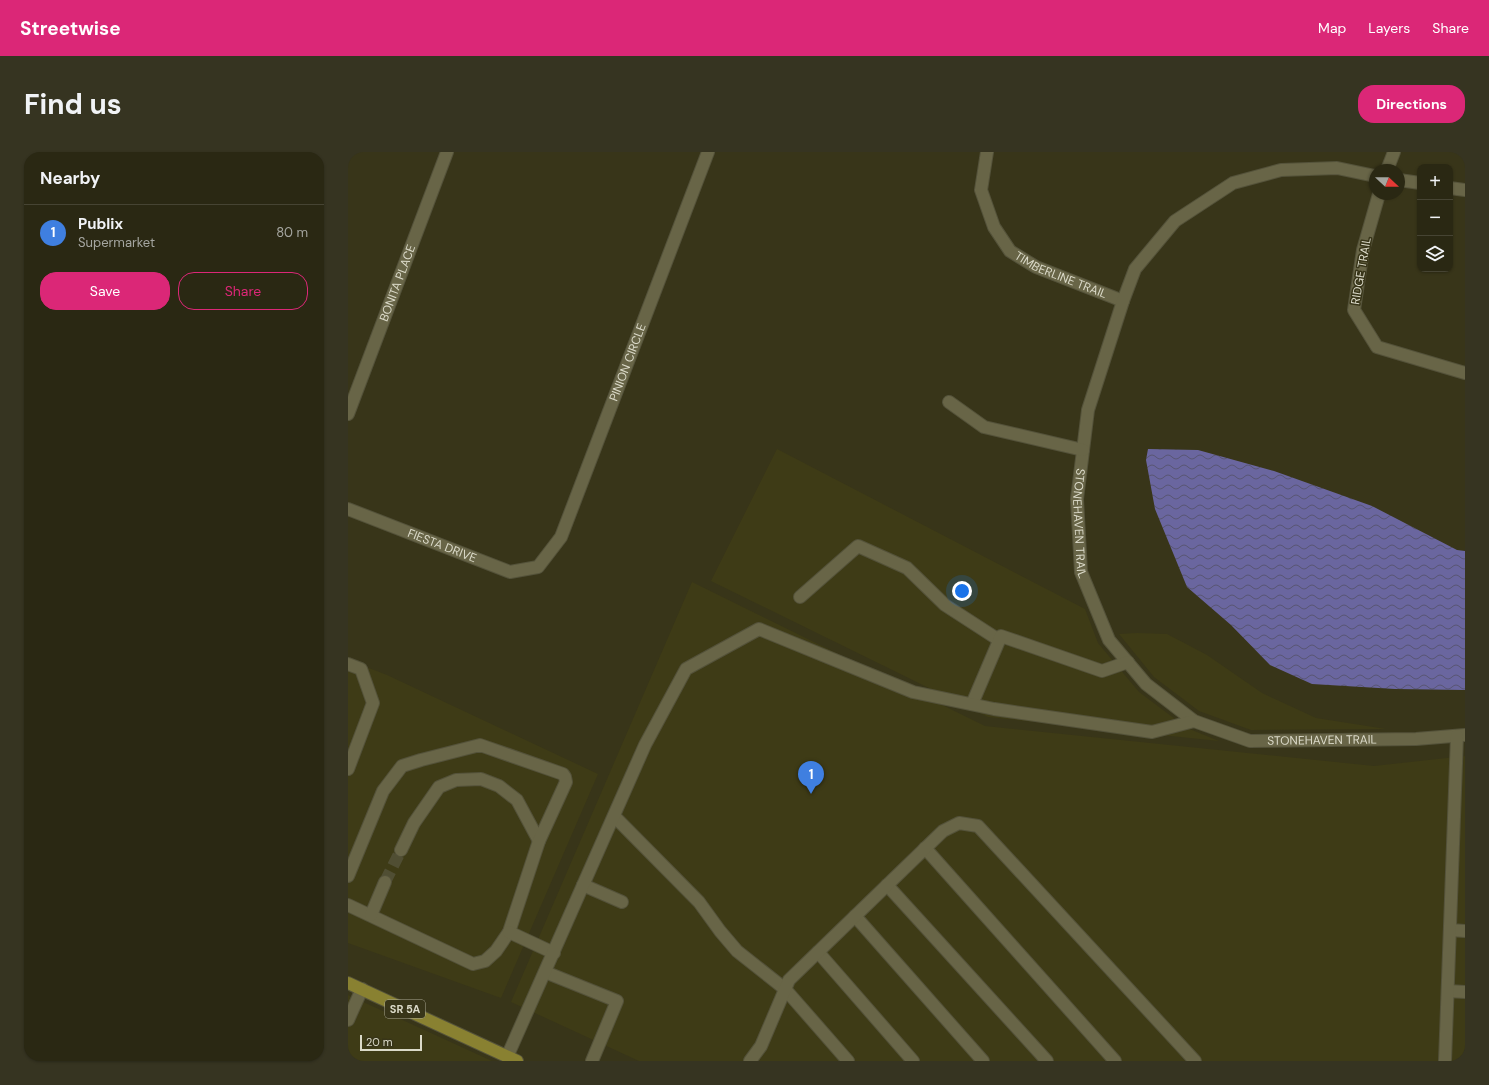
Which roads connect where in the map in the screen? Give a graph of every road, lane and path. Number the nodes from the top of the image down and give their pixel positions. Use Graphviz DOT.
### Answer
graph roads {
  1 [pos="447,152"];
  2 [pos="708,152"];
  3 [pos="987,152"];
  4 [pos="1394,152"];
  5 [pos="1389,164"];
  6 [pos="1369,175"];
  7 [pos="1405,181"];
  8 [pos="1417,183"];
  9 [pos="1453,188"];
  10 [pos="1465,190"];
  11 [pos="1377,200"];
  12 [pos="1123,301"];
  13 [pos="1465,374"];
  14 [pos="949,402"];
  15 [pos="348,414"];
  16 [pos="1083,450"];
  17 [pos="348,509"];
  18 [pos="538,567"];
  19 [pos="800,597"];
  20 [pos="999,640"];
  21 [pos="1128,662"];
  22 [pos="348,664"];
  23 [pos="972,704"];
  24 [pos="1194,721"];
  25 [pos="1461,735"];
  26 [pos="348,769"];
  27 [pos="1460,783"];
  28 [pos="614,816"];
  29 [pos="539,840"];
  30 [pos="925,848"];
  31 [pos="401,850"];
  32 [pos="348,876"];
  33 [pos="385,882"];
  34 [pos="583,885"];
  35 [pos="887,885"];
  36 [pos="622,902"];
  37 [pos="348,905"];
  38 [pos="371,915"];
  39 [pos="855,916"];
  40 [pos="1450,930"];
  41 [pos="1465,930"];
  42 [pos="509,932"];
  43 [pos="554,952"];
  44 [pos="818,952"];
  45 [pos="545,972"];
  46 [pos="348,983"];
  47 [pos="362,989"];
  48 [pos="785,989"];
  49 [pos="1448,992"];
  50 [pos="1465,992"];
  51 [pos="348,1020"];
  52 [pos="512,1059"];
  53 [pos="592,1061"];
  54 [pos="750,1061"];
  55 [pos="848,1061"];
  56 [pos="913,1061"];
  57 [pos="983,1061"];
  58 [pos="1047,1061"];
  59 [pos="1115,1061"];
  60 [pos="1195,1061"];
  61 [pos="1445,1061"];
  1 -- 15 [label="street, BONITA PLACE"];
  2 -- 18 [label="street, PINION CIRCLE"];
  3 -- 12 [label="street, TIMBERLINE TRAIL"];
  4 -- 5 [label="street"];
  6 -- 12 [label="street, STONEHAVEN TRAIL"];
  7 -- 8 [label="street"];
  9 -- 10 [label="street"];
  11 -- 13 [label="street, RIDGE TRAIL"];
  12 -- 16 [label="street, STONEHAVEN TRAIL"];
  14 -- 16 [label="street"];
  16 -- 21 [label="street, STONEHAVEN TRAIL"];
  17 -- 18 [label="street, FIESTA DRIVE"];
  19 -- 20 [label="street"];
  20 -- 21 [label="street"];
  20 -- 23 [label="street"];
  21 -- 24 [label="street, STONEHAVEN TRAIL"];
  22 -- 26 [label="street"];
  23 -- 24 [label="street"];
  23 -- 28 [label="street"];
  24 -- 25 [label="street, STONEHAVEN TRAIL"];
  25 -- 27 [label="street"];
  27 -- 40 [label="street"];
  28 -- 34 [label="street"];
  28 -- 48 [label="street"];
  29 -- 31 [label="street"];
  29 -- 32 [label="street"];
  29 -- 42 [label="street"];
  30 -- 35 [label="street"];
  30 -- 59 [label="street"];
  30 -- 60 [label="street"];
  33 -- 38 [label="street"];
  34 -- 36 [label="street"];
  34 -- 43 [label="street"];
  35 -- 39 [label="street"];
  35 -- 58 [label="street"];
  37 -- 38 [label="street"];
  38 -- 42 [label="street"];
  39 -- 44 [label="street"];
  39 -- 57 [label="street"];
  40 -- 41 [label="street"];
  40 -- 49 [label="street"];
  42 -- 43 [label="street"];
  43 -- 45 [label="street"];
  44 -- 48 [label="street"];
  44 -- 56 [label="street"];
  45 -- 52 [label="street"];
  45 -- 53 [label="street"];
  46 -- 47 [label="main road, SR 5A"];
  47 -- 51 [label="street"];
  47 -- 52 [label="main road, SR 5A"];
  48 -- 54 [label="street"];
  48 -- 55 [label="street"];
  49 -- 50 [label="street"];
  49 -- 61 [label="street"];
}
